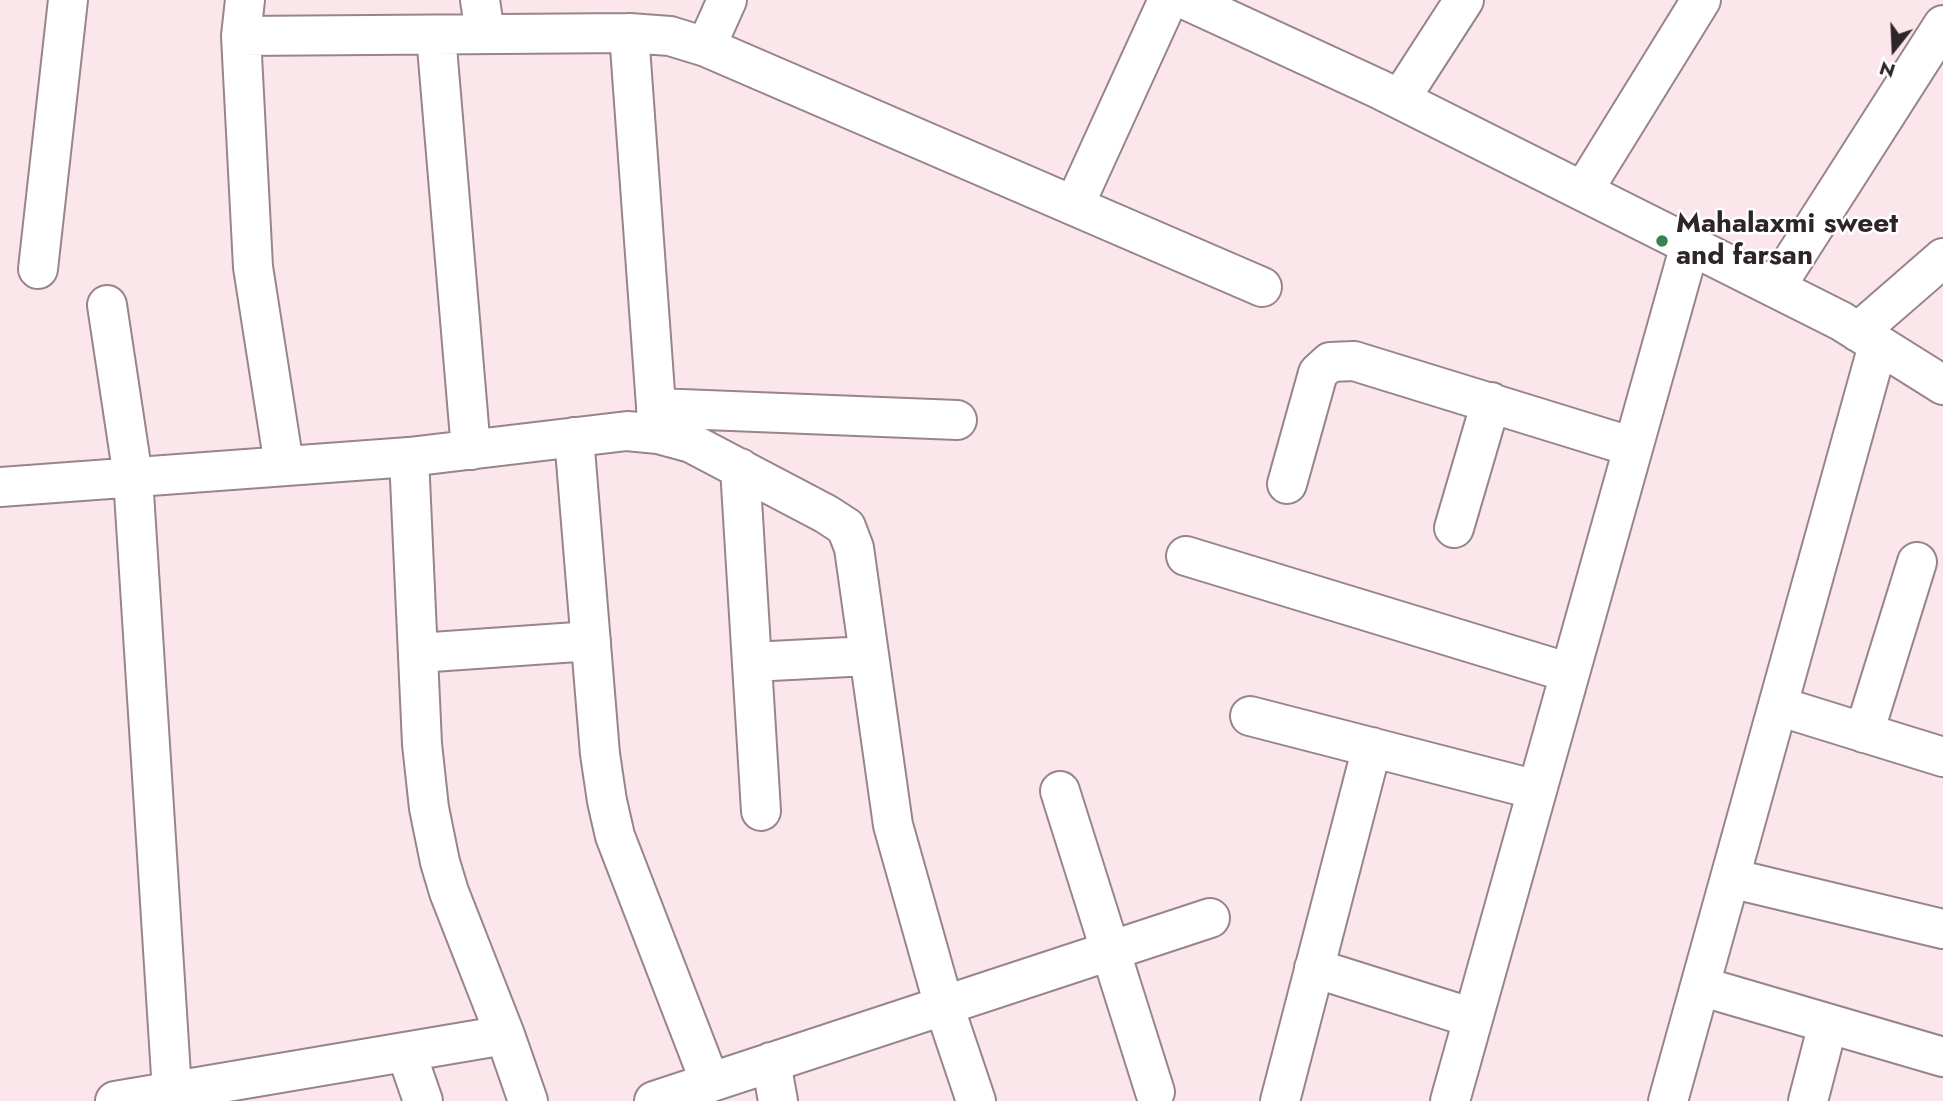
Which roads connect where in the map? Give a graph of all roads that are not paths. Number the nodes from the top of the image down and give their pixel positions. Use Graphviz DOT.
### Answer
graph roads {
  1 [pos="68,0"];
  2 [pos="727,0"];
  3 [pos="1168,0"];
  4 [pos="1186,0"];
  5 [pos="1464,0"];
  6 [pos="1701,0"];
  7 [pos="482,17"];
  8 [pos="243,18"];
  9 [pos="1943,24"];
  10 [pos="629,33"];
  11 [pos="436,35"];
  12 [pos="706,47"];
  13 [pos="1400,99"];
  14 [pos="1583,191"];
  15 [pos="1073,206"];
  16 [pos="1690,245"];
  17 [pos="1943,258"];
  18 [pos="38,270"];
  19 [pos="1262,287"];
  20 [pos="1775,288"];
  21 [pos="107,305"];
  22 [pos="1868,338"];
  23 [pos="1943,385"];
  24 [pos="1490,402"];
  25 [pos="957,420"];
  26 [pos="657,421"];
  27 [pos="574,437"];
  28 [pos="1633,447"];
  29 [pos="471,450"];
  30 [pos="409,457"];
  31 [pos="284,465"];
  32 [pos="740,468"];
  33 [pos="133,477"];
  34 [pos="1287,484"];
  35 [pos="0,487"];
  36 [pos="1454,528"];
  37 [pos="1186,556"];
  38 [pos="1917,562"];
  39 [pos="591,641"];
  40 [pos="418,653"];
  41 [pos="868,656"];
  42 [pos="751,662"];
  43 [pos="1570,673"];
  44 [pos="1778,706"];
  45 [pos="1250,716"];
  46 [pos="1864,733"];
  47 [pos="1372,747"];
  48 [pos="1943,757"];
  49 [pos="1537,790"];
  50 [pos="1060,791"];
  51 [pos="761,811"];
  52 [pos="1730,878"];
  53 [pos="1210,918"];
  54 [pos="1943,929"];
  55 [pos="1111,951"];
  56 [pos="1314,968"];
  57 [pos="1700,986"];
  58 [pos="944,1006"];
  59 [pos="1473,1018"];
  60 [pos="1828,1024"];
  61 [pos="505,1035"];
  62 [pos="406,1052"];
  63 [pos="1943,1057"];
  64 [pos="771,1062"];
  65 [pos="710,1082"];
  66 [pos="172,1091"];
  67 [pos="1155,1091"];
  68 [pos="115,1101"];
  69 [pos="423,1101"];
  70 [pos="528,1101"];
  71 [pos="654,1101"];
  72 [pos="778,1101"];
  73 [pos="976,1101"];
  74 [pos="1279,1101"];
  75 [pos="1450,1101"];
  76 [pos="1668,1101"];
  77 [pos="1808,1101"];
  1 -- 18 [label="street"];
  2 -- 12 [label="street"];
  3 -- 15 [label="street"];
  4 -- 13 [label="street"];
  5 -- 13 [label="street"];
  6 -- 14 [label="street"];
  7 -- 10 [label="street"];
  7 -- 11 [label="street"];
  8 -- 11 [label="street"];
  8 -- 31 [label="street"];
  9 -- 20 [label="street"];
  10 -- 12 [label="street"];
  10 -- 26 [label="street"];
  11 -- 29 [label="street"];
  12 -- 15 [label="street"];
  13 -- 14 [label="street"];
  14 -- 16 [label="street"];
  15 -- 19 [label="street"];
  16 -- 20 [label="street"];
  16 -- 28 [label="street"];
  17 -- 22 [label="street"];
  20 -- 22 [label="street"];
  21 -- 33 [label="street"];
  22 -- 23 [label="street"];
  22 -- 44 [label="street"];
  24 -- 28 [label="street"];
  24 -- 34 [label="street"];
  24 -- 36 [label="street"];
  25 -- 26 [label="street"];
  26 -- 27 [label="street"];
  26 -- 32 [label="street"];
  27 -- 29 [label="street"];
  27 -- 39 [label="street"];
  28 -- 43 [label="street"];
  29 -- 30 [label="street"];
  30 -- 31 [label="street"];
  30 -- 40 [label="street"];
  31 -- 33 [label="street"];
  32 -- 41 [label="street"];
  32 -- 42 [label="street"];
  33 -- 35 [label="street"];
  33 -- 66 [label="street"];
  37 -- 43 [label="street"];
  38 -- 46 [label="street"];
  39 -- 40 [label="street"];
  39 -- 65 [label="street"];
  40 -- 61 [label="street"];
  41 -- 42 [label="street"];
  41 -- 58 [label="street"];
  42 -- 51 [label="street"];
  43 -- 49 [label="street"];
  44 -- 46 [label="street"];
  44 -- 52 [label="street"];
  45 -- 47 [label="street"];
  46 -- 48 [label="street"];
  47 -- 49 [label="street"];
  47 -- 56 [label="street"];
  49 -- 59 [label="street"];
  50 -- 55 [label="street"];
  52 -- 54 [label="street"];
  52 -- 57 [label="street"];
  53 -- 55 [label="street"];
  55 -- 58 [label="street"];
  55 -- 67 [label="street"];
  56 -- 59 [label="street"];
  56 -- 74 [label="street"];
  57 -- 60 [label="street"];
  57 -- 76 [label="street"];
  58 -- 64 [label="street"];
  58 -- 73 [label="street"];
  59 -- 75 [label="street"];
  60 -- 63 [label="street"];
  60 -- 77 [label="street"];
  61 -- 62 [label="street"];
  61 -- 70 [label="street"];
  62 -- 66 [label="street"];
  62 -- 69 [label="street"];
  64 -- 65 [label="street"];
  64 -- 72 [label="street"];
  65 -- 71 [label="street"];
  66 -- 68 [label="street"];
}
